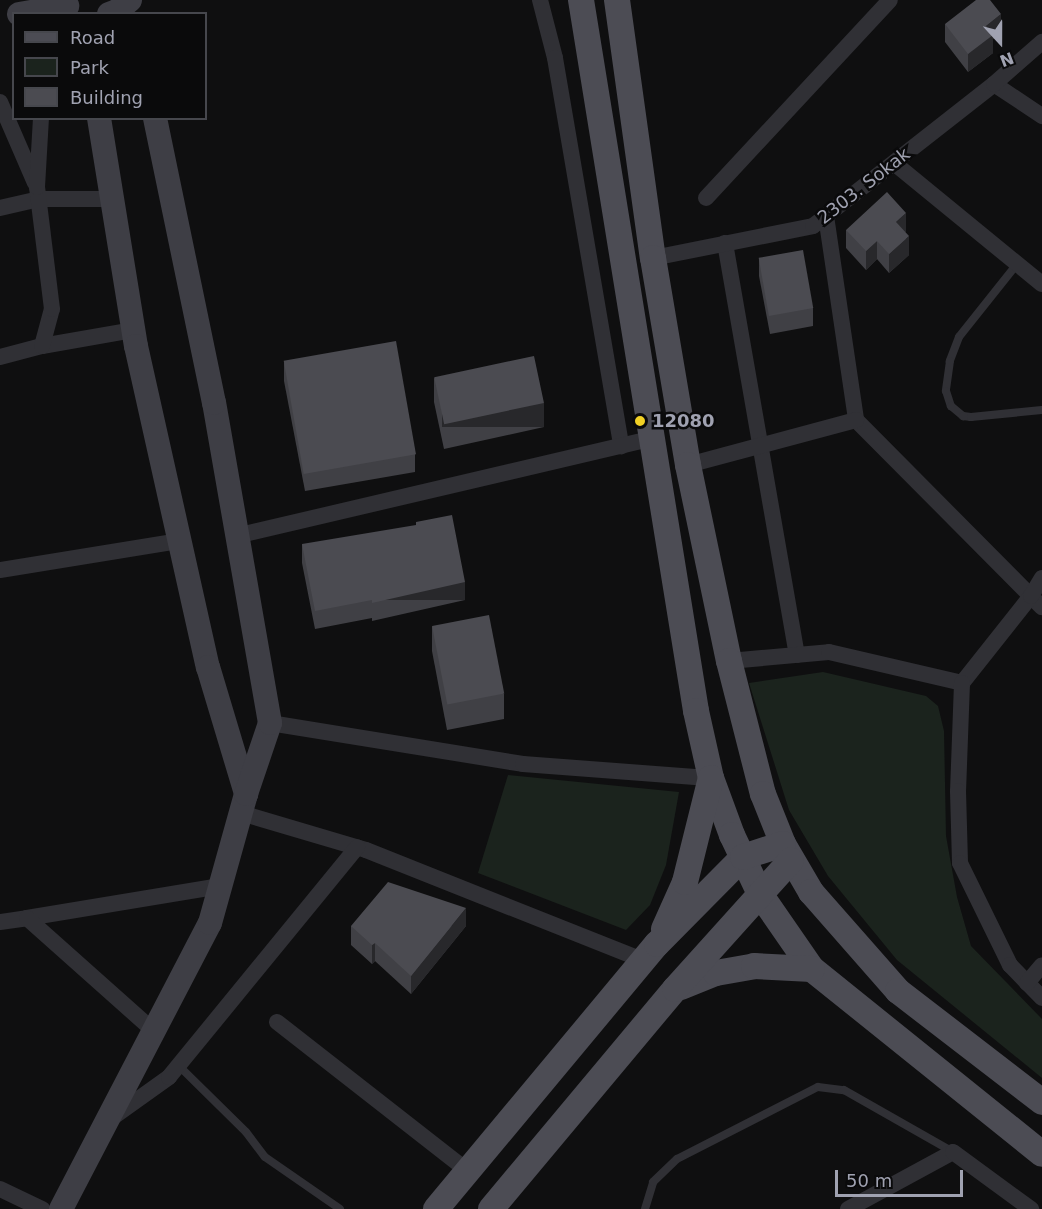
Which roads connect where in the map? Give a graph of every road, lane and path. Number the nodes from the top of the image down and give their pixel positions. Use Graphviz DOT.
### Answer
graph roads {
  1 [pos="130,0"];
  2 [pos="540,0"];
  3 [pos="581,0"];
  4 [pos="617,0"];
  5 [pos="890,0"];
  6 [pos="70,8"];
  7 [pos="36,12"];
  8 [pos="114,12"];
  9 [pos="1042,42"];
  10 [pos="994,84"];
  11 [pos="0,102"];
  12 [pos="1042,116"];
  13 [pos="41,120"];
  14 [pos="99,120"];
  15 [pos="155,120"];
  16 [pos="894,163"];
  17 [pos="37,193"];
  18 [pos="706,198"];
  19 [pos="112,199"];
  20 [pos="0,208"];
  21 [pos="826,216"];
  22 [pos="725,243"];
  23 [pos="652,258"];
  24 [pos="1017,264"];
  25 [pos="1042,284"];
  26 [pos="133,330"];
  27 [pos="42,346"];
  28 [pos="0,357"];
  29 [pos="1042,410"];
  30 [pos="856,420"];
  31 [pos="651,439"];
  32 [pos="621,446"];
  33 [pos="759,446"];
  34 [pos="688,465"];
  35 [pos="236,536"];
  36 [pos="180,542"];
  37 [pos="0,570"];
  38 [pos="1042,578"];
  39 [pos="1036,602"];
  40 [pos="797,655"];
  41 [pos="729,661"];
  42 [pos="962,683"];
  43 [pos="270,723"];
  44 [pos="711,778"];
  45 [pos="243,804"];
  46 [pos="357,847"];
  47 [pos="787,852"];
  48 [pos="743,857"];
  49 [pos="220,886"];
  50 [pos="760,894"];
  51 [pos="27,918"];
  52 [pos="0,922"];
  53 [pos="650,952"];
  54 [pos="1042,965"];
  55 [pos="812,969"];
  56 [pos="1027,983"];
  57 [pos="675,989"];
  58 [pos="1042,998"];
  59 [pos="278,1022"];
  60 [pos="155,1032"];
  61 [pos="178,1065"];
  62 [pos="1042,1102"];
  63 [pos="108,1120"];
  64 [pos="953,1152"];
  65 [pos="1042,1154"];
  66 [pos="468,1171"];
  67 [pos="0,1189"];
  68 [pos="42,1209"];
  69 [pos="61,1209"];
  70 [pos="340,1209"];
  71 [pos="436,1209"];
  72 [pos="491,1209"];
  73 [pos="645,1209"];
  74 [pos="848,1209"];
  75 [pos="1031,1209"];
  1 -- 8 [label="street"];
  2 -- 32 [label="street"];
  3 -- 31 [label="main road"];
  4 -- 23 [label="main road"];
  5 -- 18 [label="street"];
  6 -- 7 [label="street"];
  9 -- 10 [label="street, 2303. Sokak"];
  10 -- 12 [label="street"];
  10 -- 16 [label="street, 2303. Sokak"];
  11 -- 17 [label="street"];
  13 -- 17 [label="street"];
  14 -- 19 [label="street"];
  15 -- 35 [label="street"];
  16 -- 21 [label="street, 2303. Sokak"];
  16 -- 24 [label="street"];
  17 -- 19 [label="street"];
  17 -- 20 [label="street"];
  17 -- 27 [label="street"];
  19 -- 26 [label="street"];
  21 -- 22 [label="street, 2303. Sokak"];
  21 -- 30 [label="street"];
  22 -- 23 [label="street, 2303. Sokak"];
  22 -- 33 [label="street"];
  23 -- 34 [label="main road"];
  24 -- 25 [label="street"];
  24 -- 29 [label="lane"];
  26 -- 27 [label="street"];
  26 -- 36 [label="street"];
  27 -- 28 [label="street"];
  30 -- 33 [label="street"];
  30 -- 39 [label="street"];
  31 -- 32 [label="street"];
  31 -- 44 [label="main road"];
  32 -- 35 [label="street"];
  33 -- 34 [label="street"];
  33 -- 40 [label="street"];
  34 -- 41 [label="main road"];
  35 -- 43 [label="street"];
  36 -- 37 [label="street"];
  36 -- 45 [label="street"];
  38 -- 39 [label="street"];
  39 -- 42 [label="street"];
  40 -- 41 [label="street"];
  40 -- 42 [label="street"];
  41 -- 47 [label="main road"];
  42 -- 56 [label="street"];
  43 -- 44 [label="street"];
  43 -- 45 [label="street"];
  44 -- 48 [label="main road"];
  44 -- 53 [label="main road"];
  45 -- 46 [label="street"];
  45 -- 49 [label="street"];
  46 -- 53 [label="street"];
  46 -- 61 [label="street"];
  47 -- 48 [label="main road"];
  47 -- 50 [label="main road"];
  47 -- 62 [label="main road"];
  48 -- 50 [label="main road"];
  48 -- 53 [label="main road"];
  49 -- 51 [label="street"];
  49 -- 60 [label="street"];
  50 -- 55 [label="main road"];
  50 -- 57 [label="main road"];
  51 -- 52 [label="street"];
  51 -- 60 [label="street"];
  53 -- 66 [label="main road"];
  54 -- 56 [label="street"];
  55 -- 57 [label="main road"];
  55 -- 65 [label="main road"];
  56 -- 58 [label="street"];
  57 -- 72 [label="main road"];
  59 -- 66 [label="street"];
  60 -- 63 [label="street"];
  61 -- 63 [label="street"];
  61 -- 70 [label="lane"];
  63 -- 69 [label="street"];
  64 -- 73 [label="lane"];
  64 -- 74 [label="street"];
  64 -- 75 [label="street"];
  66 -- 71 [label="main road"];
  67 -- 68 [label="street"];
}
